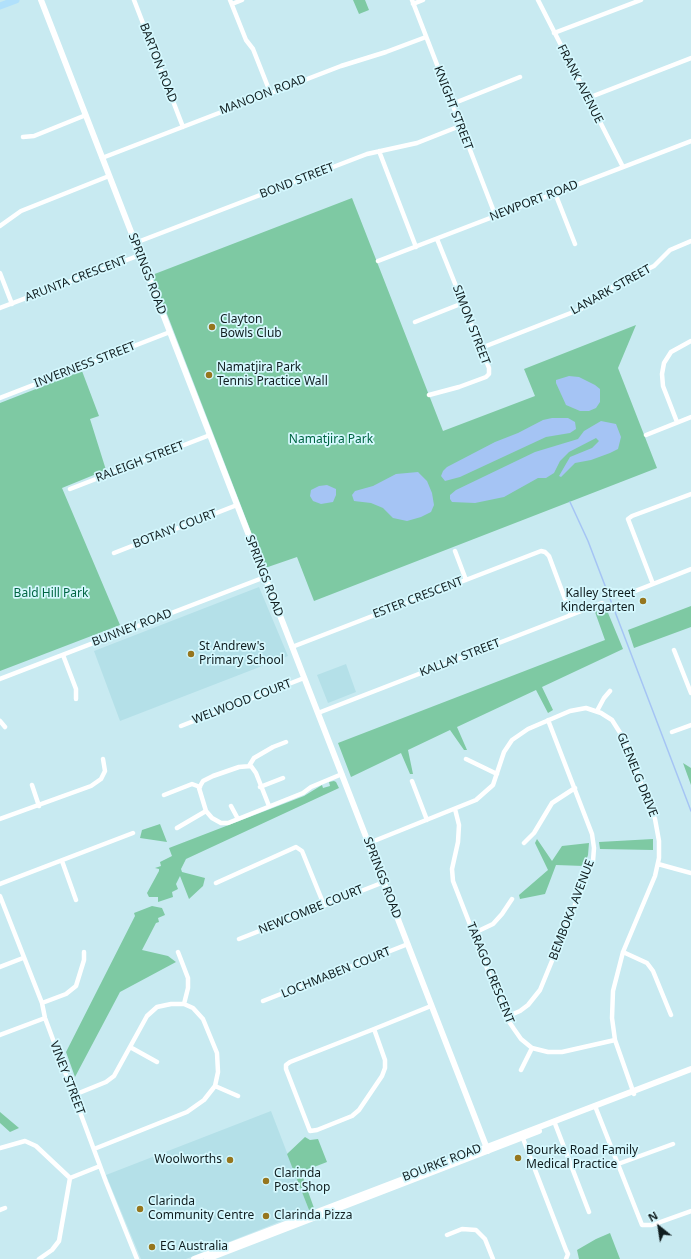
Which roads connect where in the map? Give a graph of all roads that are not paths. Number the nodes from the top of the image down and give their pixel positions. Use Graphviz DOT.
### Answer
graph roads {
  1 [pos="16,0"];
  2 [pos="41,0"];
  3 [pos="134,0"];
  4 [pos="242,0"];
  5 [pos="423,0"];
  6 [pos="538,0"];
  7 [pos="641,0"];
  8 [pos="231,2"];
  9 [pos="413,2"];
  10 [pos="0,6"];
  11 [pos="554,33"];
  12 [pos="426,36"];
  13 [pos="691,58"];
  14 [pos="520,77"];
  15 [pos="270,92"];
  16 [pos="588,98"];
  17 [pos="452,104"];
  18 [pos="86,115"];
  19 [pos="460,126"];
  20 [pos="182,127"];
  21 [pos="23,137"];
  22 [pos="691,141"];
  23 [pos="379,151"];
  24 [pos="102,158"];
  25 [pos="623,167"];
  26 [pos="109,176"];
  27 [pos="555,193"];
  28 [pos="496,217"];
  29 [pos="0,226"];
  30 [pos="437,239"];
  31 [pos="691,241"];
  32 [pos="135,243"];
  33 [pos="574,244"];
  34 [pos="416,247"];
  35 [pos="140,255"];
  36 [pos="378,262"];
  37 [pos="0,273"];
  38 [pos="463,303"];
  39 [pos="12,304"];
  40 [pos="0,308"];
  41 [pos="415,322"];
  42 [pos="170,332"];
  43 [pos="691,341"];
  44 [pos="481,348"];
  45 [pos="429,395"];
  46 [pos="0,398"];
  47 [pos="691,417"];
  48 [pos="677,422"];
  49 [pos="210,435"];
  50 [pos="646,435"];
  51 [pos="70,489"];
  52 [pos="691,494"];
  53 [pos="237,505"];
  54 [pos="454,551"];
  55 [pos="114,553"];
  56 [pos="691,569"];
  57 [pos="265,577"];
  58 [pos="466,580"];
  59 [pos="653,584"];
  60 [pos="620,597"];
  61 [pos="602,603"];
  62 [pos="571,615"];
  63 [pos="292,647"];
  64 [pos="674,650"];
  65 [pos="63,655"];
  66 [pos="304,678"];
  67 [pos="0,679"];
  68 [pos="610,691"];
  69 [pos="691,693"];
  70 [pos="76,699"];
  71 [pos="597,711"];
  72 [pos="318,713"];
  73 [pos="548,720"];
  74 [pos="0,721"];
  75 [pos="691,725"];
  76 [pos="181,726"];
  77 [pos="5,727"];
  78 [pos="672,732"];
  79 [pos="286,742"];
  80 [pos="103,759"];
  81 [pos="466,759"];
  82 [pos="249,766"];
  83 [pos="342,774"];
  84 [pos="497,774"];
  85 [pos="283,778"];
  86 [pos="412,781"];
  87 [pos="32,785"];
  88 [pos="260,786"];
  89 [pos="200,787"];
  90 [pos="575,788"];
  91 [pos="164,795"];
  92 [pos="39,806"];
  93 [pos="231,806"];
  94 [pos="270,806"];
  95 [pos="455,809"];
  96 [pos="206,811"];
  97 [pos="0,819"];
  98 [pos="238,819"];
  99 [pos="427,820"];
  100 [pos="177,828"];
  101 [pos="132,833"];
  102 [pos="368,843"];
  103 [pos="524,843"];
  104 [pos="62,860"];
  105 [pos="658,864"];
  106 [pos="691,873"];
  107 [pos="384,882"];
  108 [pos="0,884"];
  109 [pos="216,884"];
  110 [pos="0,896"];
  111 [pos="512,899"];
  112 [pos="76,900"];
  113 [pos="324,905"];
  114 [pos="474,933"];
  115 [pos="239,939"];
  116 [pos="408,944"];
  117 [pos="84,952"];
  118 [pos="178,952"];
  119 [pos="623,952"];
  120 [pos="23,958"];
  121 [pos="0,966"];
  122 [pos="263,1001"];
  123 [pos="42,1003"];
  124 [pos="184,1004"];
  125 [pos="430,1006"];
  126 [pos="671,1015"];
  127 [pos="506,1017"];
  128 [pos="44,1018"];
  129 [pos="374,1029"];
  130 [pos="0,1035"];
  131 [pos="615,1040"];
  132 [pos="130,1047"];
  133 [pos="532,1048"];
  134 [pos="157,1062"];
  135 [pos="691,1069"];
  136 [pos="521,1070"];
  137 [pos="691,1072"];
  138 [pos="216,1086"];
  139 [pos="633,1092"];
  140 [pos="74,1095"];
  141 [pos="238,1096"];
  142 [pos="596,1107"];
  143 [pos="555,1123"];
  144 [pos="522,1136"];
  145 [pos="673,1144"];
  146 [pos="0,1148"];
  147 [pos="94,1149"];
  148 [pos="487,1149"];
  149 [pos="618,1164"];
  150 [pos="100,1166"];
  151 [pos="70,1178"];
  152 [pos="691,1211"];
  153 [pos="590,1212"];
  154 [pos="447,1235"];
  155 [pos="39,1259"];
  156 [pos="137,1259"];
  157 [pos="194,1259"];
  158 [pos="206,1259"];
  159 [pos="493,1259"];
  160 [pos="566,1259"];
  1 -- 10 [label="main road"];
  2 -- 18 [label="main road, SPRINGS ROAD"];
  3 -- 20 [label="street, BARTON ROAD"];
  4 -- 8 [label="street"];
  5 -- 9 [label="street"];
  6 -- 11 [label="street, FRANK AVENUE"];
  7 -- 11 [label="street"];
  8 -- 15 [label="street"];
  9 -- 12 [label="street, KNIGHT STREET"];
  11 -- 16 [label="street, FRANK AVENUE"];
  12 -- 15 [label="street, MANOON ROAD"];
  12 -- 17 [label="street, KNIGHT STREET"];
  13 -- 16 [label="street"];
  14 -- 17 [label="street"];
  15 -- 20 [label="street, MANOON ROAD"];
  16 -- 25 [label="street, FRANK AVENUE"];
  17 -- 19 [label="street, KNIGHT STREET"];
  18 -- 21 [label="street"];
  18 -- 24 [label="main road, SPRINGS ROAD"];
  19 -- 23 [label="street, BOND STREET"];
  19 -- 28 [label="street, KNIGHT STREET"];
  20 -- 24 [label="street, MANOON ROAD"];
  22 -- 25 [label="street, NEWPORT ROAD"];
  23 -- 32 [label="street, BOND STREET"];
  23 -- 34 [label="street"];
  24 -- 26 [label="main road, SPRINGS ROAD"];
  25 -- 27 [label="street, NEWPORT ROAD"];
  26 -- 29 [label="street"];
  26 -- 32 [label="main road, SPRINGS ROAD"];
  27 -- 28 [label="street, NEWPORT ROAD"];
  27 -- 33 [label="street"];
  28 -- 30 [label="street, NEWPORT ROAD"];
  30 -- 34 [label="street, NEWPORT ROAD"];
  30 -- 38 [label="street, SIMON STREET"];
  31 -- 44 [label="street, LANARK STREET"];
  32 -- 35 [label="main road, SPRINGS ROAD"];
  34 -- 36 [label="street, NEWPORT ROAD"];
  35 -- 39 [label="street, ARUNTA CRESCENT"];
  35 -- 42 [label="main road, SPRINGS ROAD"];
  37 -- 39 [label="street, ARUNTA CRESCENT"];
  38 -- 41 [label="street"];
  38 -- 44 [label="street, SIMON STREET"];
  39 -- 40 [label="street, ARUNTA CRESCENT"];
  42 -- 46 [label="street, INVERNESS STREET"];
  42 -- 49 [label="main road, SPRINGS ROAD"];
  43 -- 48 [label="street"];
  44 -- 45 [label="street, SIMON STREET"];
  47 -- 48 [label="street"];
  48 -- 50 [label="street"];
  49 -- 51 [label="street, RALEIGH STREET"];
  49 -- 53 [label="main road, SPRINGS ROAD"];
  52 -- 59 [label="street"];
  53 -- 55 [label="street, BOTANY COURT"];
  53 -- 57 [label="main road, SPRINGS ROAD"];
  54 -- 58 [label="street"];
  56 -- 59 [label="street"];
  57 -- 63 [label="main road, SPRINGS ROAD"];
  57 -- 65 [label="street, BUNNEY ROAD"];
  58 -- 62 [label="street, ESTER CRESCENT"];
  58 -- 63 [label="street, ESTER CRESCENT"];
  59 -- 60 [label="street"];
  61 -- 62 [label="street, KALLAY STREET"];
  62 -- 72 [label="street, KALLAY STREET"];
  63 -- 66 [label="main road, SPRINGS ROAD"];
  64 -- 69 [label="street"];
  65 -- 67 [label="street, BUNNEY ROAD"];
  65 -- 70 [label="street"];
  66 -- 72 [label="main road, SPRINGS ROAD"];
  66 -- 76 [label="street, WELWOOD COURT"];
  68 -- 71 [label="street"];
  71 -- 73 [label="street"];
  71 -- 105 [label="street, GLENELG DRIVE"];
  72 -- 83 [label="main road, SPRINGS ROAD"];
  73 -- 84 [label="street"];
  73 -- 90 [label="street, BEMBOKA AVENUE"];
  74 -- 77 [label="street"];
  75 -- 78 [label="street"];
  79 -- 82 [label="street"];
  80 -- 92 [label="street"];
  81 -- 84 [label="street"];
  82 -- 88 [label="street"];
  82 -- 89 [label="street"];
  83 -- 94 [label="street"];
  83 -- 102 [label="main road, SPRINGS ROAD"];
  84 -- 95 [label="street"];
  85 -- 88 [label="street"];
  86 -- 99 [label="street"];
  87 -- 92 [label="street"];
  88 -- 94 [label="street"];
  89 -- 91 [label="street"];
  89 -- 96 [label="street"];
  90 -- 103 [label="street"];
  90 -- 127 [label="street, BEMBOKA AVENUE"];
  92 -- 97 [label="street"];
  93 -- 98 [label="street"];
  94 -- 98 [label="street"];
  95 -- 99 [label="street"];
  95 -- 114 [label="street, TARAGO CRESCENT"];
  96 -- 98 [label="street"];
  96 -- 100 [label="street"];
  99 -- 102 [label="street"];
  101 -- 104 [label="street"];
  102 -- 107 [label="main road, SPRINGS ROAD"];
  104 -- 108 [label="street"];
  104 -- 112 [label="street"];
  105 -- 106 [label="street"];
  105 -- 119 [label="street, GLENELG DRIVE"];
  107 -- 113 [label="street, NEWCOMBE COURT"];
  107 -- 116 [label="main road, SPRINGS ROAD"];
  109 -- 113 [label="street"];
  110 -- 120 [label="street, VINEY STREET"];
  111 -- 114 [label="street"];
  113 -- 115 [label="street, NEWCOMBE COURT"];
  114 -- 127 [label="street, TARAGO CRESCENT"];
  116 -- 122 [label="street, LOCHMABEN COURT"];
  116 -- 125 [label="main road, SPRINGS ROAD"];
  117 -- 123 [label="street"];
  118 -- 124 [label="street"];
  119 -- 126 [label="street"];
  119 -- 131 [label="street, GLENELG DRIVE"];
  120 -- 121 [label="street"];
  120 -- 123 [label="street, VINEY STREET"];
  123 -- 128 [label="street, VINEY STREET"];
  124 -- 132 [label="street"];
  124 -- 138 [label="street"];
  125 -- 129 [label="street"];
  125 -- 148 [label="main road, SPRINGS ROAD"];
  127 -- 133 [label="street, TARAGO CRESCENT"];
  128 -- 130 [label="street"];
  128 -- 140 [label="street, VINEY STREET"];
  129 -- 129 [label="street"];
  131 -- 133 [label="street"];
  131 -- 139 [label="street, GLENELG DRIVE"];
  132 -- 134 [label="street"];
  132 -- 140 [label="street"];
  133 -- 136 [label="street"];
  135 -- 139 [label="main road, BOURKE ROAD"];
  137 -- 139 [label="main road, BOURKE ROAD"];
  138 -- 141 [label="street"];
  138 -- 147 [label="street"];
  139 -- 142 [label="main road, BOURKE ROAD"];
  140 -- 147 [label="street, VINEY STREET"];
  142 -- 143 [label="main road, BOURKE ROAD"];
  142 -- 149 [label="street"];
  143 -- 144 [label="main road, BOURKE ROAD"];
  143 -- 153 [label="street"];
  144 -- 148 [label="main road, BOURKE ROAD"];
  144 -- 160 [label="street"];
  145 -- 149 [label="street"];
  146 -- 151 [label="street"];
  147 -- 150 [label="street, VINEY STREET"];
  148 -- 157 [label="main road, BOURKE ROAD"];
  148 -- 158 [label="main road, BOURKE ROAD"];
  149 -- 152 [label="street"];
  150 -- 151 [label="street"];
  150 -- 156 [label="street, VINEY STREET"];
  151 -- 155 [label="street"];
  154 -- 159 [label="street"];
}
